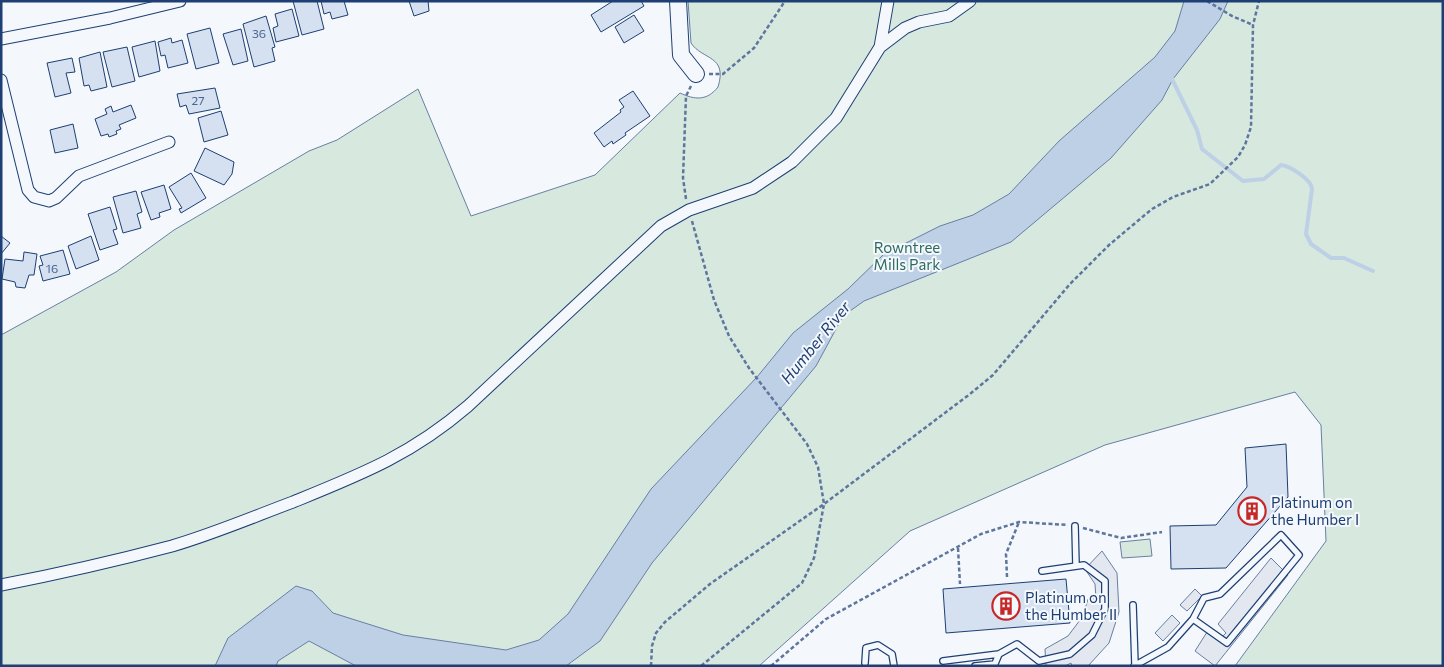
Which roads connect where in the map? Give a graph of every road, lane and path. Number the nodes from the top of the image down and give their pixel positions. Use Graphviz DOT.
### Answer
graph roads {
  1 [pos="180,1"];
  2 [pos="678,1"];
  3 [pos="785,1"];
  4 [pos="888,1"];
  5 [pos="970,1"];
  6 [pos="1207,1"];
  7 [pos="1259,1"];
  8 [pos="1253,25"];
  9 [pos="1,40"];
  10 [pos="880,47"];
  11 [pos="696,74"];
  12 [pos="1,80"];
  13 [pos="169,142"];
  14 [pos="687,203"];
  15 [pos="691,218"];
  16 [pos="824,504"];
  17 [pos="1020,522"];
  18 [pos="1075,526"];
  19 [pos="1162,532"];
  20 [pos="958,548"];
  21 [pos="1076,566"];
  22 [pos="1042,571"];
  23 [pos="1007,578"];
  24 [pos="960,584"];
  25 [pos="1,585"];
  26 [pos="1133,605"];
  27 [pos="1192,620"];
  28 [pos="999,654"];
  29 [pos="943,661"];
  30 [pos="865,663"];
  31 [pos="1038,663"];
  32 [pos="994,665"];
  33 [pos="1134,665"];
  34 [pos="651,666"];
  35 [pos="701,666"];
  36 [pos="771,666"];
  37 [pos="894,666"];
  38 [pos="975,666"];
  1 -- 9 [label="street"];
  2 -- 11 [label="street"];
  3 -- 11 [label="path"];
  4 -- 10 [label="street"];
  5 -- 10 [label="street"];
  6 -- 8 [label="path"];
  7 -- 8 [label="path"];
  8 -- 16 [label="path"];
  10 -- 25 [label="street"];
  11 -- 14 [label="path"];
  12 -- 13 [label="street"];
  15 -- 16 [label="path"];
  16 -- 34 [label="path"];
  16 -- 35 [label="path"];
  17 -- 18 [label="path"];
  17 -- 20 [label="path"];
  17 -- 23 [label="path"];
  18 -- 19 [label="path"];
  18 -- 21 [label="lane"];
  20 -- 24 [label="path"];
  20 -- 36 [label="path"];
  21 -- 22 [label="lane"];
  21 -- 31 [label="lane"];
  26 -- 33 [label="lane"];
  27 -- 27 [label="lane"];
  27 -- 33 [label="lane"];
  28 -- 29 [label="lane"];
  28 -- 31 [label="lane"];
  28 -- 32 [label="lane"];
  30 -- 37 [label="lane"];
  32 -- 38 [label="lane"];
}
